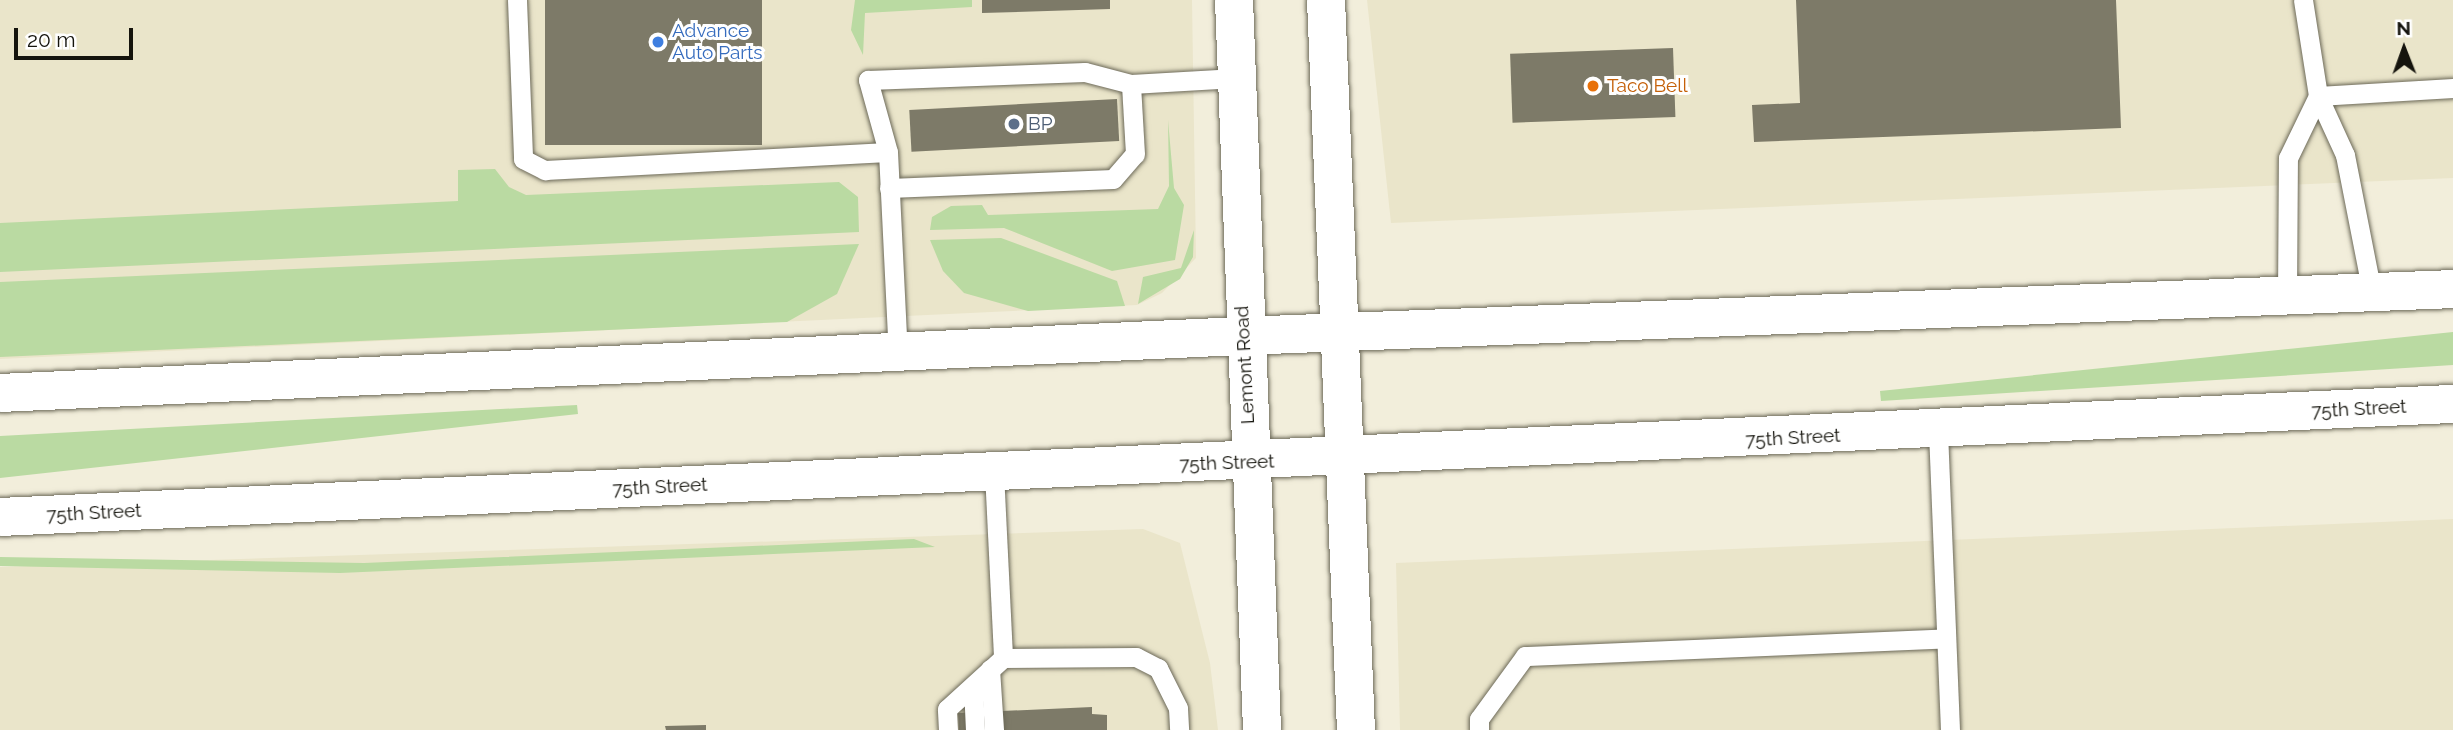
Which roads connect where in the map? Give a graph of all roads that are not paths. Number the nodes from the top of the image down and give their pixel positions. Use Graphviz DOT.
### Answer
graph roads {
  1 [pos="517,0"];
  2 [pos="1234,0"];
  3 [pos="1326,0"];
  4 [pos="2304,0"];
  5 [pos="1236,78"];
  6 [pos="1132,84"];
  7 [pos="2453,88"];
  8 [pos="2318,96"];
  9 [pos="888,152"];
  10 [pos="889,188"];
  11 [pos="2453,289"];
  12 [pos="2372,293"];
  13 [pos="2287,295"];
  14 [pos="1339,332"];
  15 [pos="1242,336"];
  16 [pos="898,355"];
  17 [pos="0,393"];
  18 [pos="2453,404"];
  19 [pos="1938,431"];
  20 [pos="1345,458"];
  21 [pos="1251,462"];
  22 [pos="994,472"];
  23 [pos="0,517"];
  24 [pos="1946,638"];
  25 [pos="996,664"];
  26 [pos="973,686"];
  27 [pos="948,730"];
  28 [pos="975,730"];
  29 [pos="994,730"];
  30 [pos="1179,730"];
  31 [pos="1262,730"];
  32 [pos="1356,730"];
  33 [pos="1479,730"];
  34 [pos="1950,730"];
  1 -- 9 [label="lane"];
  2 -- 5 [label="main road, Lemont Road"];
  3 -- 14 [label="main road"];
  4 -- 8 [label="lane"];
  5 -- 6 [label="lane"];
  5 -- 15 [label="main road, Lemont Road"];
  6 -- 9 [label="lane"];
  6 -- 10 [label="lane"];
  7 -- 8 [label="lane"];
  8 -- 12 [label="lane"];
  8 -- 13 [label="lane"];
  9 -- 10 [label="lane"];
  10 -- 16 [label="lane"];
  11 -- 12 [label="main road"];
  12 -- 13 [label="main road"];
  13 -- 14 [label="main road"];
  14 -- 15 [label="main road"];
  14 -- 20 [label="main road"];
  15 -- 16 [label="main road"];
  15 -- 21 [label="main road, Lemont Road"];
  16 -- 17 [label="main road"];
  18 -- 19 [label="main road, 75th Street"];
  19 -- 20 [label="main road, 75th Street"];
  19 -- 24 [label="lane"];
  20 -- 21 [label="main road, 75th Street"];
  20 -- 32 [label="main road"];
  21 -- 22 [label="main road, 75th Street"];
  21 -- 31 [label="main road, Lemont Road"];
  22 -- 23 [label="main road, 75th Street"];
  22 -- 25 [label="lane"];
  24 -- 33 [label="lane"];
  24 -- 34 [label="lane"];
  25 -- 26 [label="lane"];
  25 -- 29 [label="lane"];
  25 -- 30 [label="lane"];
  26 -- 27 [label="lane"];
  26 -- 28 [label="lane"];
}
